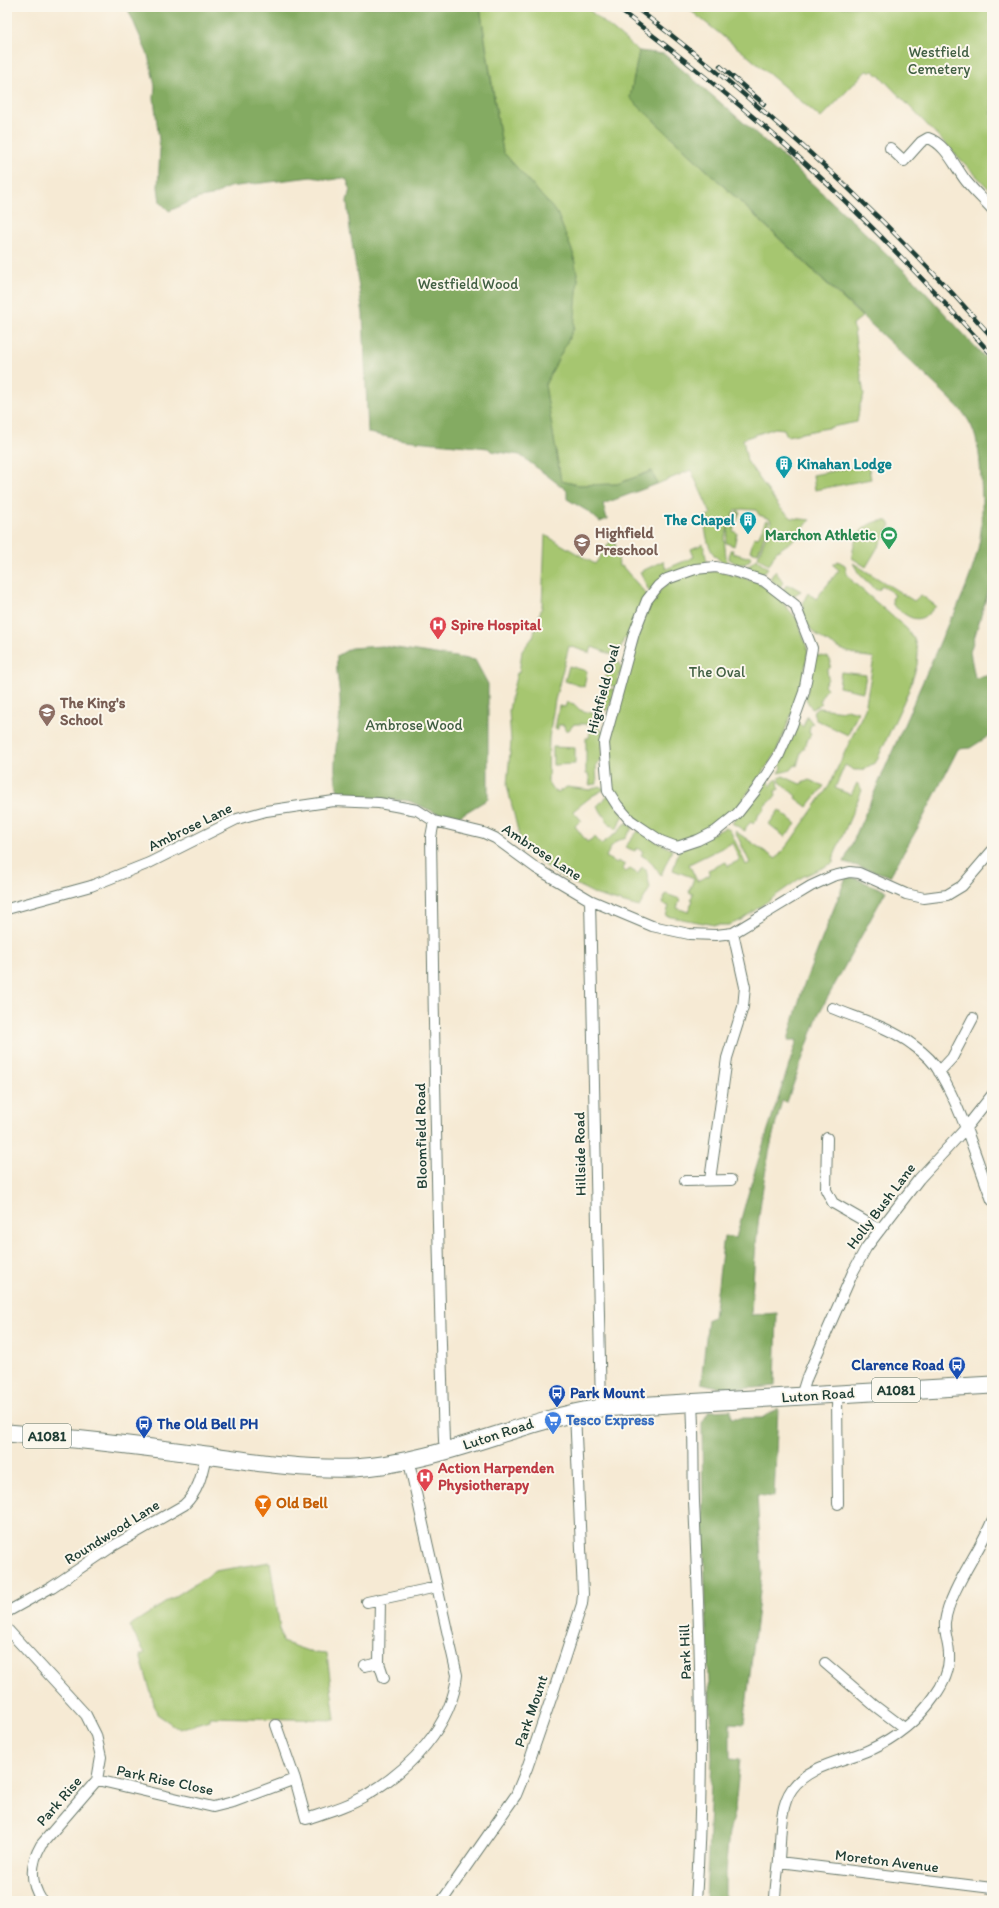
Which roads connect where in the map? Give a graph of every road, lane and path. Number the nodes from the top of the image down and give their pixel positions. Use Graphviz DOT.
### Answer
graph roads {
  1 [pos="890,148"];
  2 [pos="992,208"];
  3 [pos="650,596"];
  4 [pos="434,821"];
  5 [pos="992,851"];
  6 [pos="590,900"];
  7 [pos="7,909"];
  8 [pos="733,933"];
  9 [pos="832,1008"];
  10 [pos="972,1018"];
  11 [pos="940,1072"];
  12 [pos="992,1095"];
  13 [pos="965,1129"];
  14 [pos="826,1138"];
  15 [pos="710,1180"];
  16 [pos="731,1180"];
  17 [pos="685,1181"];
  18 [pos="992,1200"];
  19 [pos="880,1230"];
  20 [pos="992,1385"];
  21 [pos="837,1394"];
  22 [pos="801,1396"];
  23 [pos="692,1402"];
  24 [pos="601,1408"];
  25 [pos="576,1412"];
  26 [pos="7,1433"];
  27 [pos="447,1451"];
  28 [pos="206,1455"];
  29 [pos="409,1462"];
  30 [pos="838,1504"];
  31 [pos="992,1521"];
  32 [pos="437,1587"];
  33 [pos="380,1599"];
  34 [pos="368,1602"];
  35 [pos="7,1612"];
  36 [pos="7,1629"];
  37 [pos="379,1663"];
  38 [pos="825,1663"];
  39 [pos="365,1666"];
  40 [pos="384,1678"];
  41 [pos="276,1725"];
  42 [pos="904,1728"];
  43 [pos="295,1779"];
  44 [pos="97,1780"];
  45 [pos="779,1862"];
  46 [pos="992,1888"];
  47 [pos="42,1901"];
  48 [pos="442,1901"];
  49 [pos="696,1901"];
  50 [pos="775,1901"];
  1 -- 2 [label="street"];
  3 -- 3 [label="street, Highfield Oval"];
  4 -- 6 [label="street, Ambrose Lane"];
  4 -- 7 [label="street, Ambrose Lane"];
  4 -- 27 [label="street, Bloomfield Road"];
  5 -- 8 [label="street, Ambrose Lane"];
  6 -- 8 [label="street, Ambrose Lane"];
  6 -- 24 [label="street, Hillside Road"];
  8 -- 15 [label="street"];
  9 -- 11 [label="street"];
  10 -- 11 [label="street"];
  11 -- 13 [label="street"];
  12 -- 13 [label="street, Holly Bush Lane"];
  13 -- 18 [label="street"];
  13 -- 19 [label="street, Holly Bush Lane"];
  14 -- 19 [label="street"];
  15 -- 16 [label="street"];
  15 -- 17 [label="street"];
  19 -- 22 [label="street, Holly Bush Lane"];
  20 -- 21 [label="main road, Luton Road / A1081"];
  21 -- 22 [label="main road, Luton Road / A1081"];
  21 -- 30 [label="street"];
  22 -- 23 [label="main road, Luton Road / A1081"];
  23 -- 24 [label="main road, Luton Road / A1081"];
  23 -- 49 [label="street, Park Hill"];
  24 -- 25 [label="main road, Luton Road / A1081"];
  25 -- 27 [label="main road, Luton Road / A1081"];
  25 -- 48 [label="street, Park Mount"];
  26 -- 28 [label="main road, Luton Road / A1081"];
  27 -- 29 [label="main road, Luton Road / A1081"];
  28 -- 29 [label="main road, Luton Road / A1081"];
  28 -- 35 [label="street, Roundwood Lane"];
  29 -- 32 [label="street"];
  31 -- 42 [label="street"];
  32 -- 33 [label="street"];
  32 -- 43 [label="street"];
  33 -- 34 [label="street"];
  33 -- 37 [label="street"];
  36 -- 44 [label="street, Park Rise"];
  37 -- 39 [label="street"];
  37 -- 40 [label="street"];
  38 -- 42 [label="street"];
  41 -- 43 [label="street"];
  42 -- 45 [label="street"];
  43 -- 44 [label="street, Park Rise Close"];
  44 -- 47 [label="street, Park Rise"];
  45 -- 46 [label="street, Moreton Avenue"];
  45 -- 50 [label="street"];
}
